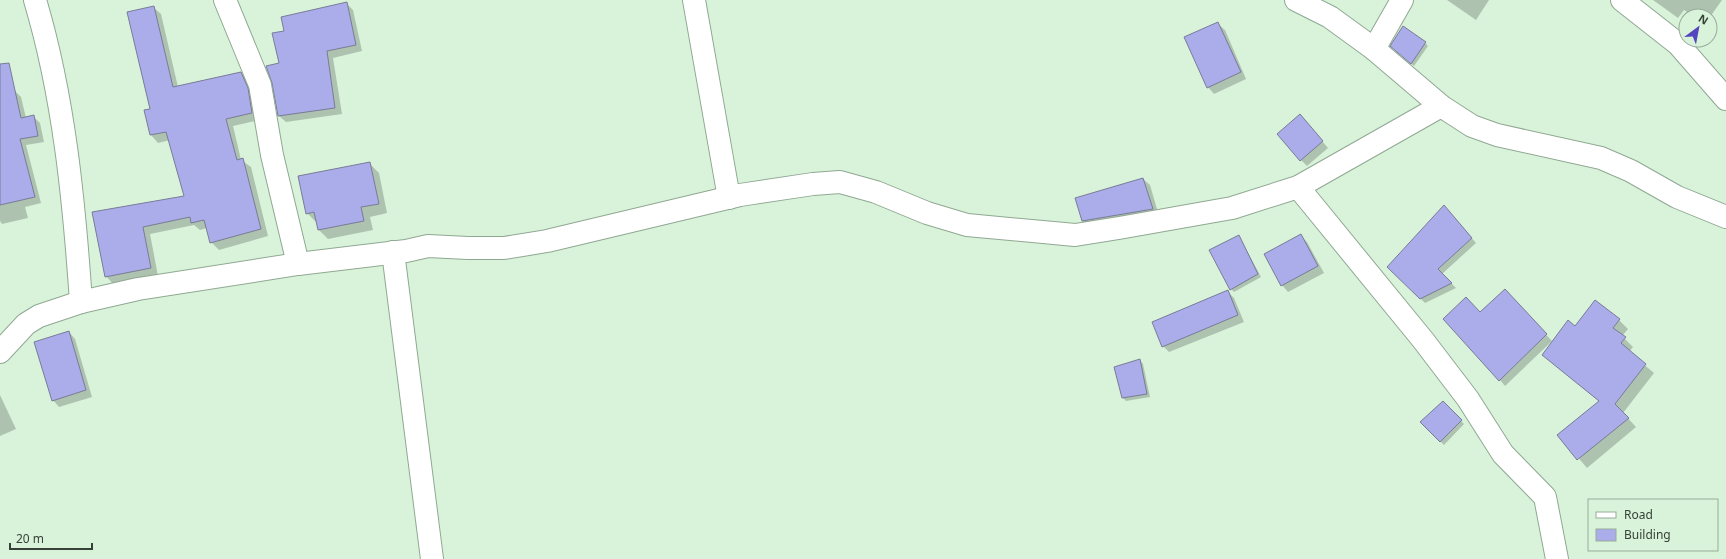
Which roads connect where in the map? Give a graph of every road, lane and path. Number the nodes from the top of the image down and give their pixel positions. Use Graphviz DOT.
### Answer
graph roads {
  1 [pos="35,0"];
  2 [pos="225,0"];
  3 [pos="694,0"];
  4 [pos="1296,0"];
  5 [pos="1402,0"];
  6 [pos="1622,0"];
  7 [pos="1330,8"];
  8 [pos="1374,49"];
  9 [pos="1726,99"];
  10 [pos="1441,106"];
  11 [pos="1298,187"];
  12 [pos="729,198"];
  13 [pos="1726,217"];
  14 [pos="393,252"];
  15 [pos="298,264"];
  16 [pos="81,302"];
  17 [pos="0,352"];
  18 [pos="432,559"];
  19 [pos="1557,559"];
  1 -- 16 [label="street"];
  2 -- 15 [label="street"];
  3 -- 12 [label="street"];
  4 -- 7 [label="street"];
  5 -- 8 [label="street"];
  6 -- 9 [label="street"];
  7 -- 8 [label="street"];
  8 -- 10 [label="street"];
  10 -- 11 [label="street"];
  10 -- 13 [label="street"];
  11 -- 12 [label="street"];
  11 -- 19 [label="street"];
  12 -- 14 [label="street"];
  14 -- 15 [label="street"];
  14 -- 18 [label="street"];
  15 -- 16 [label="street"];
  16 -- 17 [label="street"];
}
